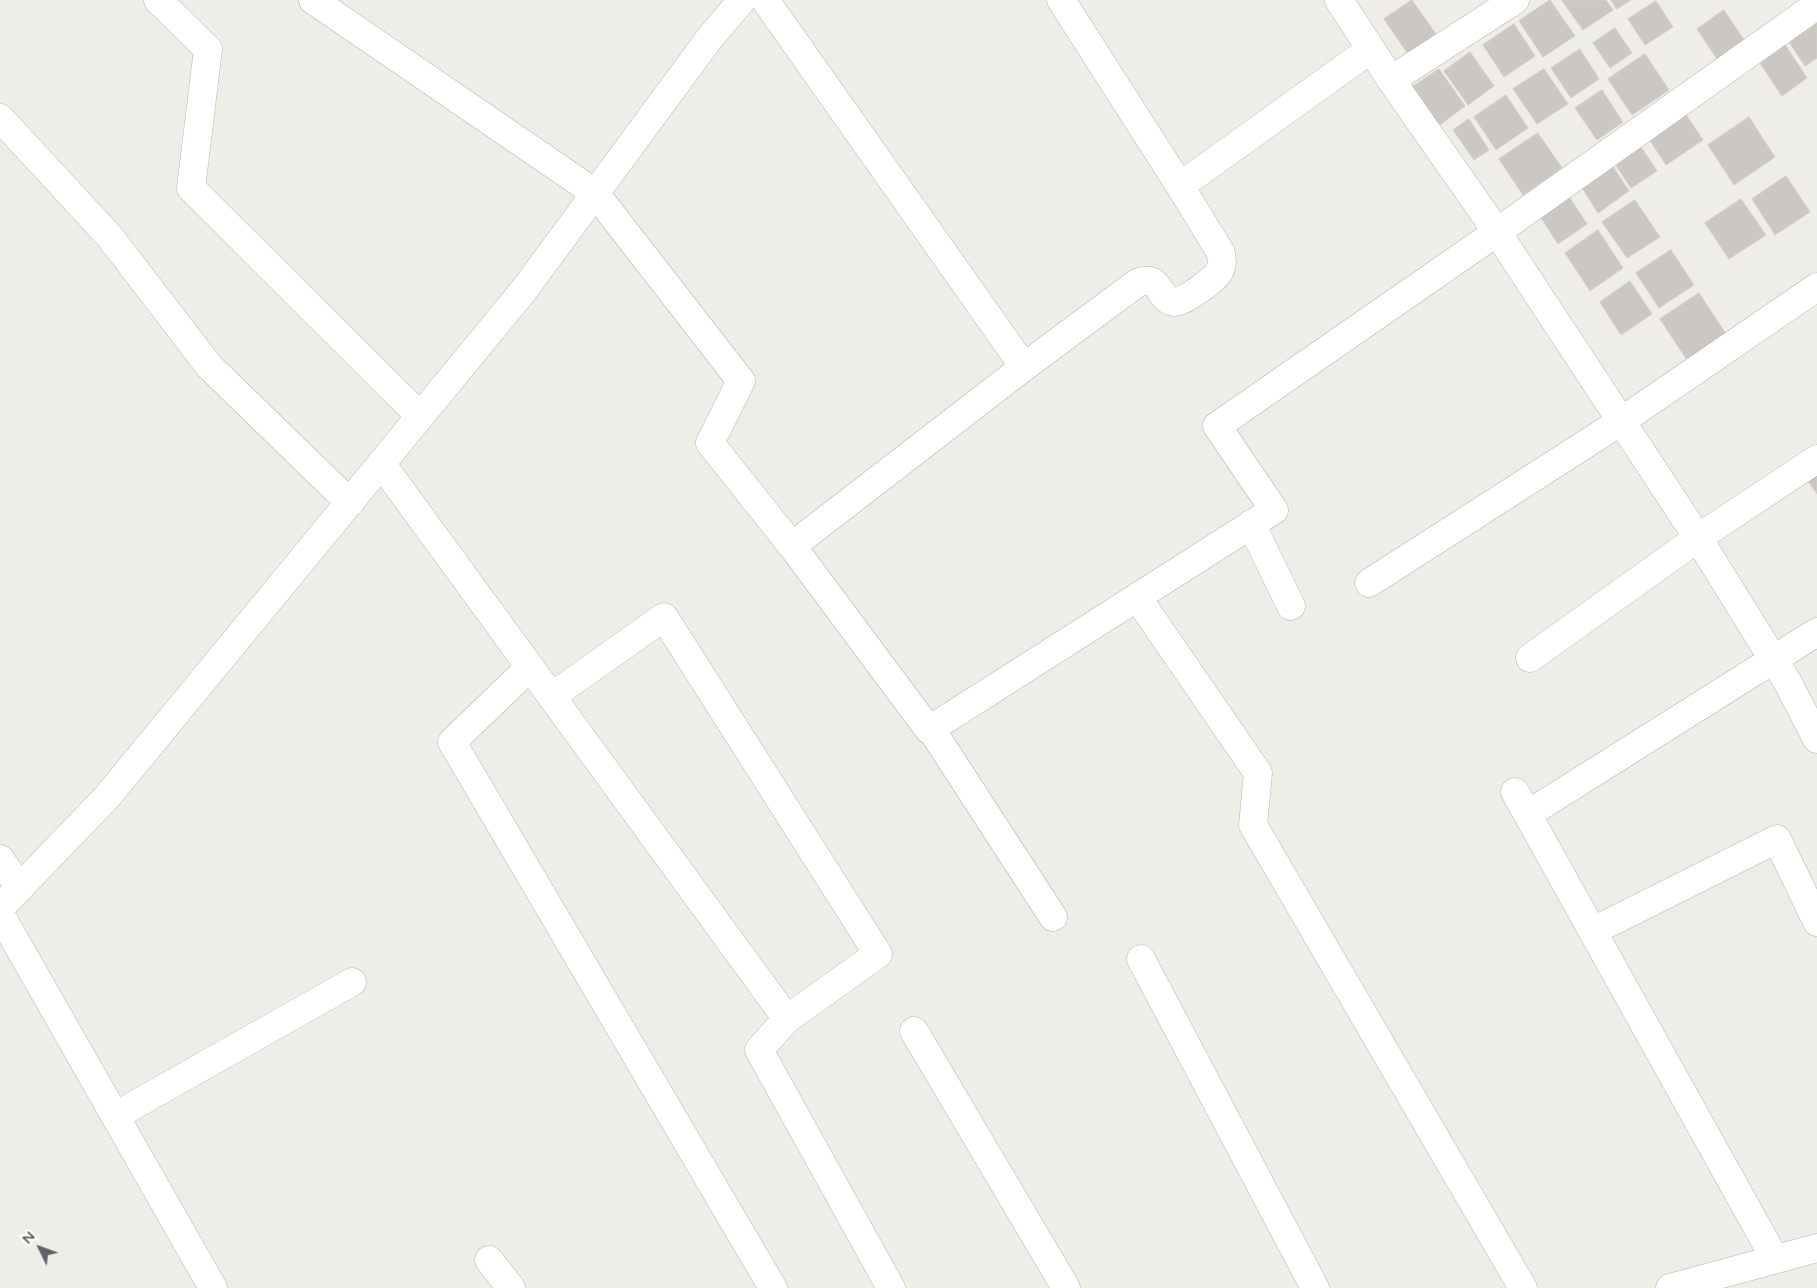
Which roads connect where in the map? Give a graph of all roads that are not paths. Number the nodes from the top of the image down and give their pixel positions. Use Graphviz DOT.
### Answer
graph roads {
  1 [pos="158,0"];
  2 [pos="312,0"];
  3 [pos="742,0"];
  4 [pos="765,0"];
  5 [pos="1061,0"];
  6 [pos="1515,0"];
  7 [pos="1350,4"];
  8 [pos="1817,4"];
  9 [pos="1372,49"];
  10 [pos="1391,80"];
  11 [pos="0,118"];
  12 [pos="1180,186"];
  13 [pos="595,193"];
  14 [pos="1497,232"];
  15 [pos="1817,287"];
  16 [pos="1024,368"];
  17 [pos="420,416"];
  18 [pos="1620,422"];
  19 [pos="1817,459"];
  20 [pos="382,463"];
  21 [pos="350,503"];
  22 [pos="1251,524"];
  23 [pos="1698,538"];
  24 [pos="792,546"];
  25 [pos="1369,583"];
  26 [pos="1137,598"];
  27 [pos="1291,606"];
  28 [pos="1817,632"];
  29 [pos="1530,658"];
  30 [pos="1774,660"];
  31 [pos="530,667"];
  32 [pos="552,696"];
  33 [pos="931,729"];
  34 [pos="1817,739"];
  35 [pos="0,859"];
  36 [pos="20,888"];
  37 [pos="0,908"];
  38 [pos="0,914"];
  39 [pos="1053,917"];
  40 [pos="1817,922"];
  41 [pos="1593,931"];
  42 [pos="1141,959"];
  43 [pos="352,982"];
  44 [pos="787,1019"];
  45 [pos="914,1030"];
  46 [pos="115,1116"];
  47 [pos="1817,1248"];
  48 [pos="1775,1259"];
  49 [pos="489,1260"];
  50 [pos="213,1288"];
  51 [pos="511,1288"];
  52 [pos="773,1288"];
  53 [pos="891,1288"];
  54 [pos="1066,1288"];
  55 [pos="1315,1288"];
  56 [pos="1523,1288"];
  57 [pos="1670,1288"];
  1 -- 17 [label="street"];
  2 -- 13 [label="street"];
  3 -- 13 [label="street"];
  4 -- 16 [label="street"];
  5 -- 12 [label="street"];
  6 -- 10 [label="street"];
  7 -- 9 [label="street"];
  8 -- 14 [label="street"];
  9 -- 10 [label="street"];
  9 -- 12 [label="street"];
  10 -- 14 [label="street"];
  11 -- 21 [label="street"];
  12 -- 16 [label="street"];
  13 -- 17 [label="street"];
  13 -- 24 [label="street"];
  14 -- 18 [label="street"];
  14 -- 22 [label="street"];
  15 -- 18 [label="street"];
  16 -- 24 [label="street"];
  17 -- 20 [label="street"];
  18 -- 23 [label="street"];
  18 -- 25 [label="street"];
  19 -- 23 [label="street"];
  20 -- 21 [label="street"];
  20 -- 31 [label="street"];
  21 -- 36 [label="street"];
  22 -- 26 [label="street"];
  22 -- 27 [label="street"];
  23 -- 29 [label="street"];
  23 -- 30 [label="street"];
  24 -- 33 [label="street"];
  26 -- 33 [label="street"];
  26 -- 56 [label="street"];
  28 -- 30 [label="street"];
  30 -- 34 [label="street"];
  30 -- 41 [label="street"];
  31 -- 32 [label="street"];
  31 -- 52 [label="street"];
  32 -- 44 [label="street"];
  32 -- 44 [label="street"];
  33 -- 39 [label="street"];
  35 -- 36 [label="street"];
  36 -- 37 [label="street"];
  38 -- 46 [label="street"];
  40 -- 41 [label="street"];
  41 -- 48 [label="street"];
  42 -- 55 [label="street"];
  43 -- 46 [label="street"];
  44 -- 53 [label="street"];
  45 -- 54 [label="street"];
  46 -- 50 [label="street"];
  47 -- 48 [label="street"];
  48 -- 57 [label="street"];
  49 -- 51 [label="street"];
}
